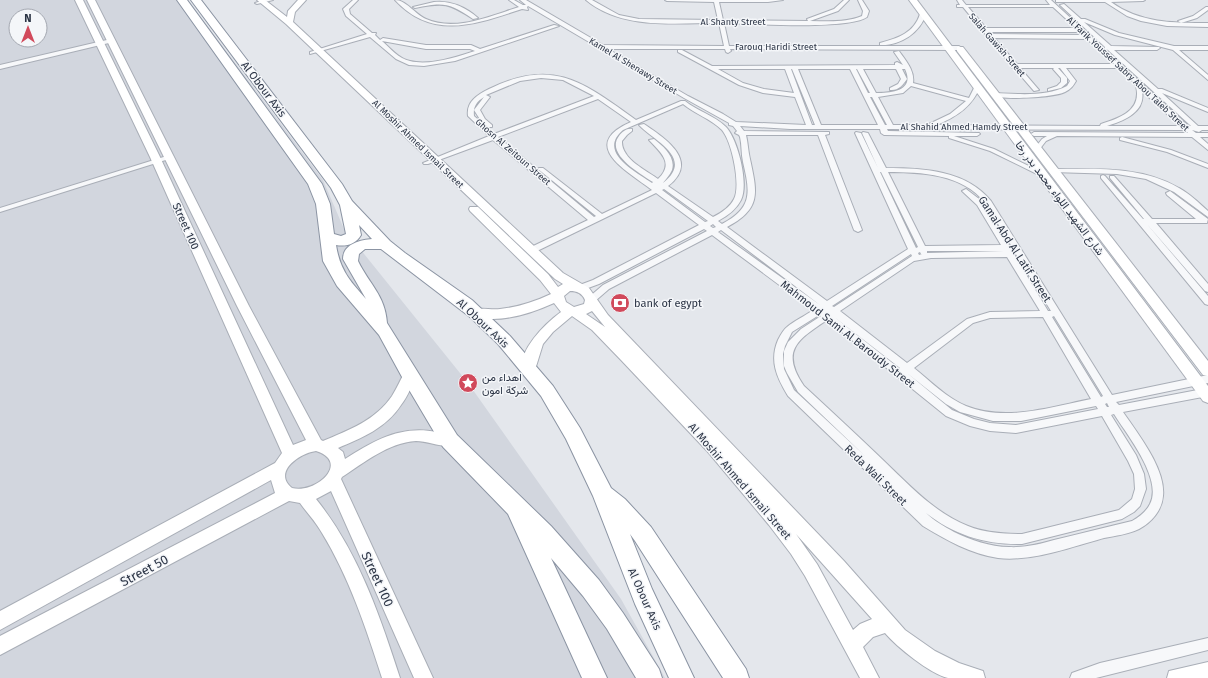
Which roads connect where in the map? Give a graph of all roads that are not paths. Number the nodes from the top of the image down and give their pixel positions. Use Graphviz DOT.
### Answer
graph roads {
  1 [pos="79,0"];
  2 [pos="90,0"];
  3 [pos="182,0"];
  4 [pos="196,0"];
  5 [pos="302,0"];
  6 [pos="356,0"];
  7 [pos="362,0"];
  8 [pos="397,0"];
  9 [pos="405,0"];
  10 [pos="511,0"];
  11 [pos="588,0"];
  12 [pos="667,0"];
  13 [pos="713,0"];
  14 [pos="781,0"];
  15 [pos="848,0"];
  16 [pos="860,0"];
  17 [pos="913,0"];
  18 [pos="922,0"];
  19 [pos="1109,0"];
  20 [pos="1143,0"];
  21 [pos="259,1"];
  22 [pos="997,2"];
  23 [pos="1054,2"];
  24 [pos="525,3"];
  25 [pos="958,3"];
  26 [pos="415,7"];
  27 [pos="1208,8"];
  28 [pos="923,14"];
  29 [pos="1074,16"];
  30 [pos="475,18"];
  31 [pos="289,22"];
  32 [pos="718,22"];
  33 [pos="792,23"];
  34 [pos="1180,23"];
  35 [pos="1208,23"];
  36 [pos="554,25"];
  37 [pos="984,30"];
  38 [pos="1080,30"];
  39 [pos="372,34"];
  40 [pos="990,36"];
  41 [pos="1087,37"];
  42 [pos="383,40"];
  43 [pos="105,41"];
  44 [pos="860,48"];
  45 [pos="1208,48"];
  46 [pos="721,49"];
  47 [pos="728,49"];
  48 [pos="478,50"];
  49 [pos="601,50"];
  50 [pos="956,50"];
  51 [pos="1102,50"];
  52 [pos="1112,50"];
  53 [pos="1172,50"];
  54 [pos="315,51"];
  55 [pos="680,51"];
  56 [pos="689,51"];
  57 [pos="610,52"];
  58 [pos="890,52"];
  59 [pos="897,52"];
  60 [pos="1208,52"];
  61 [pos="1,65"];
  62 [pos="1011,65"];
  63 [pos="1118,65"];
  64 [pos="1054,66"];
  65 [pos="1062,66"];
  66 [pos="791,68"];
  67 [pos="1208,68"];
  68 [pos="717,69"];
  69 [pos="856,69"];
  70 [pos="903,69"];
  71 [pos="1198,70"];
  72 [pos="1208,72"];
  73 [pos="1208,78"];
  74 [pos="1208,82"];
  75 [pos="909,84"];
  76 [pos="1138,84"];
  77 [pos="1150,85"];
  78 [pos="977,87"];
  79 [pos="1033,90"];
  80 [pos="1048,92"];
  81 [pos="797,93"];
  82 [pos="865,93"];
  83 [pos="873,93"];
  84 [pos="994,93"];
  85 [pos="591,96"];
  86 [pos="970,100"];
  87 [pos="686,104"];
  88 [pos="1208,110"];
  89 [pos="734,124"];
  90 [pos="635,125"];
  91 [pos="719,125"];
  92 [pos="810,127"];
  93 [pos="891,127"];
  94 [pos="925,127"];
  95 [pos="1090,128"];
  96 [pos="1186,128"];
  97 [pos="1197,128"];
  98 [pos="820,130"];
  99 [pos="884,130"];
  100 [pos="1016,131"];
  101 [pos="727,133"];
  102 [pos="742,133"];
  103 [pos="861,133"];
  104 [pos="494,134"];
  105 [pos="938,134"];
  106 [pos="1061,134"];
  107 [pos="1095,134"];
  108 [pos="1207,134"];
  109 [pos="1194,135"];
  110 [pos="1037,148"];
  111 [pos="1208,148"];
  112 [pos="169,155"];
  113 [pos="156,159"];
  114 [pos="428,159"];
  115 [pos="1208,166"];
  116 [pos="880,173"];
  117 [pos="1051,174"];
  118 [pos="1103,177"];
  119 [pos="1112,177"];
  120 [pos="91,179"];
  121 [pos="658,186"];
  122 [pos="346,203"];
  123 [pos="0,204"];
  124 [pos="0,210"];
  125 [pos="595,217"];
  126 [pos="1207,221"];
  127 [pos="709,223"];
  128 [pos="1147,223"];
  129 [pos="722,227"];
  130 [pos="858,230"];
  131 [pos="714,231"];
  132 [pos="327,236"];
  133 [pos="385,244"];
  134 [pos="530,248"];
  135 [pos="1013,251"];
  136 [pos="919,253"];
  137 [pos="782,271"];
  138 [pos="1185,275"];
  139 [pos="1196,275"];
  140 [pos="1208,275"];
  141 [pos="774,276"];
  142 [pos="578,288"];
  143 [pos="1206,292"];
  144 [pos="558,296"];
  145 [pos="591,301"];
  146 [pos="1208,302"];
  147 [pos="826,311"];
  148 [pos="573,312"];
  149 [pos="476,313"];
  150 [pos="1046,314"];
  151 [pos="1057,314"];
  152 [pos="379,323"];
  153 [pos="631,354"];
  154 [pos="529,369"];
  155 [pos="903,371"];
  156 [pos="1208,371"];
  157 [pos="410,375"];
  158 [pos="1202,380"];
  159 [pos="1207,394"];
  160 [pos="1109,398"];
  161 [pos="1098,400"];
  162 [pos="1116,409"];
  163 [pos="1104,411"];
  164 [pos="450,441"];
  165 [pos="322,445"];
  166 [pos="717,445"];
  167 [pos="290,455"];
  168 [pos="873,464"];
  169 [pos="279,468"];
  170 [pos="335,476"];
  171 [pos="603,494"];
  172 [pos="296,495"];
  173 [pos="513,505"];
  174 [pos="1088,523"];
  175 [pos="1098,534"];
  176 [pos="0,621"];
  177 [pos="887,624"];
  178 [pos="1208,644"];
  179 [pos="0,646"];
  180 [pos="853,646"];
  181 [pos="1208,671"];
  182 [pos="391,678"];
  183 [pos="424,678"];
  184 [pos="595,678"];
  185 [pos="650,678"];
  186 [pos="682,678"];
  187 [pos="737,678"];
  188 [pos="870,678"];
  189 [pos="976,678"];
  190 [pos="1077,678"];
  191 [pos="1176,678"];
  1 -- 43 [label="street, Street 100"];
  2 -- 43 [label="street, Street 100"];
  3 -- 132 [label="highway, Al Obour Axis"];
  4 -- 122 [label="highway, Al Obour Axis"];
  5 -- 31 [label="street"];
  6 -- 39 [label="street"];
  7 -- 39 [label="street"];
  8 -- 24 [label="street"];
  9 -- 26 [label="street"];
  10 -- 24 [label="street, Kamel Al Shenawy Street"];
  11 -- 32 [label="street, Al Shanty Street"];
  12 -- 13 [label="street"];
  13 -- 14 [label="street"];
  13 -- 32 [label="street"];
  15 -- 33 [label="street"];
  16 -- 33 [label="street, Al Shanty Street"];
  17 -- 28 [label="street, شارع الشهيد اللواء محمد بدر رخا"];
  18 -- 50 [label="street, شارع الشهيد اللواء محمد بدر رخا"];
  19 -- 20 [label="street"];
  19 -- 23 [label="street"];
  19 -- 34 [label="street"];
  21 -- 31 [label="street, Al Moshir Ahmed Ismail Street"];
  21 -- 54 [label="street, Al Moshir Ahmed Ismail Street"];
  22 -- 23 [label="street"];
  22 -- 25 [label="street"];
  23 -- 25 [label="street"];
  23 -- 29 [label="street, Al Farik Youssef Sabry Abou Taleb Street"];
  23 -- 38 [label="street, Al Farik Youssef Sabry Abou Taleb Street"];
  24 -- 30 [label="street"];
  24 -- 36 [label="street, Kamel Al Shenawy Street"];
  24 -- 49 [label="street, Kamel Al Shenawy Street"];
  25 -- 37 [label="street, Salah Gawish Street"];
  25 -- 62 [label="street, Salah Gawish Street"];
  26 -- 30 [label="street"];
  26 -- 30 [label="street"];
  27 -- 34 [label="street"];
  28 -- 44 [label="street"];
  28 -- 50 [label="street, شارع الشهيد اللواء محمد بدر رخا"];
  29 -- 52 [label="street, Al Farik Youssef Sabry Abou Taleb Street"];
  29 -- 53 [label="street"];
  31 -- 54 [label="street, Al Moshir Ahmed Ismail Street"];
  32 -- 33 [label="street, Al Shanty Street"];
  32 -- 46 [label="street"];
  32 -- 47 [label="street"];
  34 -- 35 [label="street"];
  36 -- 48 [label="street"];
  36 -- 49 [label="street, Kamel Al Shenawy Street"];
  37 -- 38 [label="street"];
  37 -- 40 [label="street, Salah Gawish Street"];
  38 -- 41 [label="street, Al Farik Youssef Sabry Abou Taleb Street"];
  39 -- 42 [label="street"];
  39 -- 48 [label="street"];
  39 -- 54 [label="street"];
  40 -- 41 [label="street"];
  40 -- 62 [label="street, Salah Gawish Street"];
  41 -- 51 [label="street, Al Farik Youssef Sabry Abou Taleb Street"];
  42 -- 48 [label="street"];
  42 -- 48 [label="street"];
  43 -- 61 [label="street"];
  43 -- 112 [label="street, Street 100"];
  43 -- 113 [label="street, Street 100"];
  44 -- 47 [label="street, Farouq Haridi Street"];
  44 -- 50 [label="street, Farouq Haridi Street"];
  45 -- 53 [label="street"];
  46 -- 47 [label="street, Farouq Haridi Street"];
  46 -- 49 [label="street, Farouq Haridi Street"];
  46 -- 56 [label="street, Farouq Haridi Street"];
  47 -- 58 [label="street, Farouq Haridi Street"];
  49 -- 57 [label="street, Kamel Al Shenawy Street"];
  49 -- 87 [label="street, Kamel Al Shenawy Street"];
  50 -- 59 [label="street, Farouq Haridi Street"];
  50 -- 78 [label="street, شارع الشهيد اللواء محمد بدر رخا"];
  50 -- 84 [label="street, شارع الشهيد اللواء محمد بدر رخا"];
  51 -- 52 [label="street"];
  51 -- 63 [label="street, Al Farik Youssef Sabry Abou Taleb Street"];
  52 -- 53 [label="street"];
  52 -- 77 [label="street, Al Farik Youssef Sabry Abou Taleb Street"];
  53 -- 60 [label="street"];
  53 -- 71 [label="street"];
  53 -- 74 [label="street"];
  54 -- 114 [label="street, Al Moshir Ahmed Ismail Street"];
  55 -- 56 [label="street, Farouq Haridi Street"];
  55 -- 57 [label="street, Farouq Haridi Street"];
  55 -- 68 [label="street"];
  56 -- 68 [label="street"];
  57 -- 89 [label="street, Kamel Al Shenawy Street"];
  58 -- 59 [label="street, Farouq Haridi Street"];
  58 -- 70 [label="street"];
  59 -- 70 [label="street"];
  62 -- 63 [label="street"];
  62 -- 64 [label="street"];
  62 -- 79 [label="street, Salah Gawish Street"];
  63 -- 65 [label="street"];
  63 -- 76 [label="street, Al Farik Youssef Sabry Abou Taleb Street"];
  64 -- 65 [label="street"];
  64 -- 80 [label="street"];
  65 -- 80 [label="street"];
  66 -- 68 [label="street"];
  66 -- 69 [label="street"];
  66 -- 81 [label="street"];
  66 -- 98 [label="street"];
  67 -- 71 [label="street"];
  68 -- 81 [label="street"];
  69 -- 70 [label="street"];
  69 -- 82 [label="street"];
  69 -- 83 [label="street"];
  70 -- 75 [label="street"];
  70 -- 83 [label="street"];
  71 -- 72 [label="street"];
  71 -- 73 [label="street"];
  75 -- 83 [label="street"];
  75 -- 86 [label="street"];
  76 -- 95 [label="street"];
  76 -- 96 [label="street, Al Farik Youssef Sabry Abou Taleb Street"];
  77 -- 88 [label="street"];
  77 -- 97 [label="street, Al Farik Youssef Sabry Abou Taleb Street"];
  78 -- 86 [label="street"];
  78 -- 100 [label="street, شارع الشهيد اللواء محمد بدر رخا"];
  79 -- 80 [label="street"];
  79 -- 84 [label="street"];
  80 -- 84 [label="street"];
  81 -- 92 [label="street"];
  82 -- 83 [label="street"];
  82 -- 99 [label="street"];
  83 -- 93 [label="street"];
  84 -- 100 [label="street, شارع الشهيد اللواء محمد بدر رخا"];
  85 -- 90 [label="street, Ghosn Al Zeitoun Street"];
  85 -- 104 [label="street"];
  85 -- 104 [label="street, Ghosn Al Zeitoun Street"];
  86 -- 94 [label="street"];
  87 -- 90 [label="street, Mahmoud Sami Al Baroudy Street"];
  87 -- 91 [label="street, Kamel Al Shenawy Street"];
  89 -- 91 [label="street, Al Shahid Ahmed Hamdy Street"];
  89 -- 92 [label="street, Al Shahid Ahmed Hamdy Street"];
  89 -- 102 [label="street, Kamel Al Shenawy Street"];
  90 -- 121 [label="street, Ghosn Al Zeitoun Street"];
  90 -- 121 [label="street, Mahmoud Sami Al Baroudy Street"];
  91 -- 101 [label="street, Kamel Al Shenawy Street"];
  92 -- 98 [label="street, Al Shahid Ahmed Hamdy Street"];
  93 -- 94 [label="street, Al Shahid Ahmed Hamdy Street"];
  93 -- 99 [label="street, Al Shahid Ahmed Hamdy Street"];
  94 -- 100 [label="street, Al Shahid Ahmed Hamdy Street"];
  95 -- 96 [label="street, Al Shahid Ahmed Hamdy Street"];
  95 -- 100 [label="street, Al Shahid Ahmed Hamdy Street"];
  96 -- 97 [label="street, Al Shahid Ahmed Hamdy Street"];
  96 -- 109 [label="street, Al Farik Youssef Sabry Abou Taleb Street"];
  97 -- 108 [label="street, Al Shahid Ahmed Hamdy Street"];
  98 -- 99 [label="street, Al Shahid Ahmed Hamdy Street"];
  98 -- 102 [label="street, Al Shahid Ahmed Hamdy Street"];
  98 -- 103 [label="street, Al Shahid Ahmed Hamdy Street"];
  98 -- 130 [label="street"];
  99 -- 103 [label="street, Al Shahid Ahmed Hamdy Street"];
  99 -- 105 [label="street, Al Shahid Ahmed Hamdy Street"];
  100 -- 105 [label="street, Al Shahid Ahmed Hamdy Street"];
  100 -- 106 [label="street, Al Shahid Ahmed Hamdy Street"];
  100 -- 110 [label="street, شارع الشهيد اللواء محمد بدر رخا"];
  100 -- 117 [label="street, شارع الشهيد اللواء محمد بدر رخا"];
  101 -- 102 [label="street, Al Shahid Ahmed Hamdy Street"];
  101 -- 127 [label="street"];
  102 -- 129 [label="street"];
  103 -- 116 [label="street"];
  104 -- 114 [label="street"];
  104 -- 125 [label="street, Ghosn Al Zeitoun Street"];
  105 -- 117 [label="street"];
  106 -- 107 [label="street, Al Shahid Ahmed Hamdy Street"];
  106 -- 110 [label="street"];
  107 -- 109 [label="street, Al Shahid Ahmed Hamdy Street"];
  107 -- 115 [label="street"];
  108 -- 109 [label="street, Al Shahid Ahmed Hamdy Street"];
  109 -- 111 [label="street, Al Farik Youssef Sabry Abou Taleb Street"];
  110 -- 117 [label="street, شارع الشهيد اللواء محمد بدر رخا"];
  112 -- 113 [label="street"];
  112 -- 165 [label="street, Street 100"];
  113 -- 120 [label="street"];
  113 -- 167 [label="street, Street 100"];
  114 -- 134 [label="street, Al Moshir Ahmed Ismail Street"];
  114 -- 144 [label="street, Al Moshir Ahmed Ismail Street"];
  116 -- 135 [label="street, Gamal Abd Al Latif Street"];
  116 -- 136 [label="street"];
  117 -- 118 [label="street"];
  117 -- 126 [label="street"];
  117 -- 156 [label="street, شارع الشهيد اللواء محمد بدر رخا"];
  117 -- 158 [label="street, شارع الشهيد اللواء محمد بدر رخا"];
  118 -- 119 [label="street"];
  118 -- 128 [label="street"];
  119 -- 126 [label="street"];
  119 -- 128 [label="street"];
  120 -- 123 [label="street"];
  120 -- 124 [label="street"];
  121 -- 125 [label="street"];
  121 -- 127 [label="street, Mahmoud Sami Al Baroudy Street"];
  122 -- 132 [label="highway"];
  122 -- 133 [label="highway, Al Obour Axis"];
  125 -- 134 [label="street"];
  126 -- 128 [label="street"];
  127 -- 129 [label="street, Mahmoud Sami Al Baroudy Street"];
  127 -- 131 [label="street, Mahmoud Sami Al Baroudy Street"];
  127 -- 142 [label="street"];
  128 -- 138 [label="street"];
  128 -- 139 [label="street"];
  129 -- 131 [label="street"];
  129 -- 137 [label="street, Mahmoud Sami Al Baroudy Street"];
  131 -- 141 [label="street, Mahmoud Sami Al Baroudy Street"];
  131 -- 145 [label="street"];
  132 -- 152 [label="highway, Al Obour Axis"];
  133 -- 149 [label="highway, Al Obour Axis"];
  133 -- 152 [label="highway"];
  134 -- 142 [label="street, Al Moshir Ahmed Ismail Street"];
  135 -- 136 [label="street, Reda Wali Street"];
  135 -- 150 [label="street, Gamal Abd Al Latif Street"];
  135 -- 151 [label="street, Gamal Abd Al Latif Street"];
  136 -- 147 [label="street, Reda Wali Street"];
  137 -- 141 [label="street"];
  137 -- 147 [label="street, Mahmoud Sami Al Baroudy Street"];
  138 -- 139 [label="street"];
  138 -- 143 [label="street"];
  139 -- 140 [label="street"];
  139 -- 143 [label="street"];
  141 -- 147 [label="street, Mahmoud Sami Al Baroudy Street"];
  142 -- 144 [label="street"];
  142 -- 145 [label="street"];
  143 -- 146 [label="street"];
  144 -- 148 [label="street"];
  144 -- 149 [label="street"];
  145 -- 148 [label="street"];
  145 -- 153 [label="street, Al Moshir Ahmed Ismail Street"];
  147 -- 155 [label="street, Mahmoud Sami Al Baroudy Street"];
  147 -- 168 [label="street, Reda Wali Street"];
  148 -- 153 [label="street, Al Moshir Ahmed Ismail Street"];
  148 -- 154 [label="street"];
  149 -- 154 [label="highway, Al Obour Axis"];
  150 -- 151 [label="street"];
  150 -- 155 [label="street"];
  150 -- 161 [label="street, Gamal Abd Al Latif Street"];
  151 -- 160 [label="street, Gamal Abd Al Latif Street"];
  152 -- 157 [label="highway, Al Obour Axis"];
  153 -- 166 [label="street, Al Moshir Ahmed Ismail Street"];
  154 -- 171 [label="highway, Al Obour Axis"];
  155 -- 161 [label="street, Mahmoud Sami Al Baroudy Street"];
  155 -- 163 [label="street, Mahmoud Sami Al Baroudy Street"];
  157 -- 164 [label="highway, Al Obour Axis"];
  157 -- 165 [label="street"];
  158 -- 159 [label="street, شارع الشهيد اللواء محمد بدر رخا"];
  158 -- 160 [label="street, Mahmoud Sami Al Baroudy Street"];
  159 -- 162 [label="street, Mahmoud Sami Al Baroudy Street"];
  160 -- 161 [label="street, Mahmoud Sami Al Baroudy Street"];
  160 -- 162 [label="street, Reda Wali Street"];
  161 -- 163 [label="street, Reda Wali Street"];
  162 -- 163 [label="street, Mahmoud Sami Al Baroudy Street"];
  162 -- 175 [label="street, Reda Wali Street"];
  163 -- 174 [label="street, Reda Wali Street"];
  164 -- 170 [label="street"];
  164 -- 173 [label="highway, Al Obour Axis"];
  165 -- 167 [label="street"];
  165 -- 170 [label="street"];
  166 -- 177 [label="street, Al Moshir Ahmed Ismail Street"];
  166 -- 180 [label="street, Al Moshir Ahmed Ismail Street"];
  167 -- 169 [label="street"];
  168 -- 174 [label="street, Reda Wali Street"];
  168 -- 175 [label="street, Reda Wali Street"];
  169 -- 172 [label="street"];
  169 -- 176 [label="street, Street 50"];
  170 -- 172 [label="street"];
  170 -- 183 [label="street, Street 100"];
  171 -- 186 [label="highway, Al Obour Axis"];
  171 -- 187 [label="highway"];
  172 -- 179 [label="street, Street 50"];
  172 -- 182 [label="street, Street 100"];
  173 -- 184 [label="highway"];
  173 -- 185 [label="highway, Al Obour Axis"];
  174 -- 175 [label="street"];
  177 -- 180 [label="street"];
  177 -- 189 [label="street, Al Moshir Ahmed Ismail Street"];
  178 -- 190 [label="street"];
  180 -- 188 [label="street, Al Moshir Ahmed Ismail Street"];
  181 -- 191 [label="street"];
}
